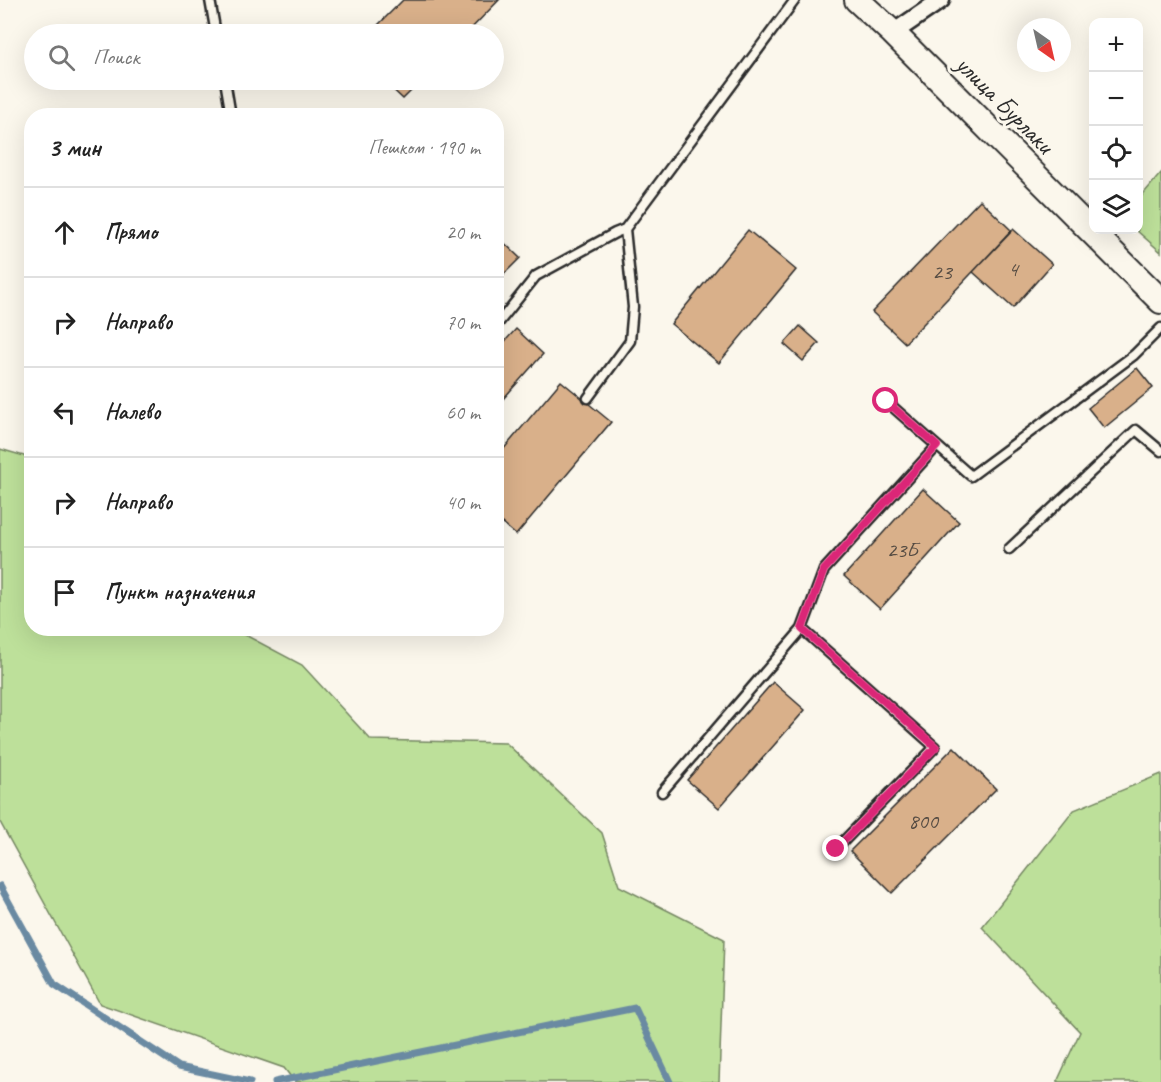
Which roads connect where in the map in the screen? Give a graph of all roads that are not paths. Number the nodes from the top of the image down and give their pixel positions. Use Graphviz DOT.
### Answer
graph roads {
  1 [pos="210,0"];
  2 [pos="795,0"];
  3 [pos="857,0"];
  4 [pos="941,0"];
  5 [pos="214,24"];
  6 [pos="893,33"];
  7 [pos="227,90"];
  8 [pos="230,108"];
  9 [pos="626,229"];
  10 [pos="1161,301"];
  11 [pos="504,316"];
  12 [pos="1161,328"];
  13 [pos="588,398"];
  14 [pos="886,401"];
  15 [pos="937,446"];
  16 [pos="1161,451"];
  17 [pos="1009,549"];
  18 [pos="802,629"];
  19 [pos="662,792"];
  20 [pos="836,849"];
  1 -- 5 [label="lane"];
  2 -- 9 [label="lane"];
  3 -- 6 [label="street, улица Бурлаки"];
  4 -- 6 [label="street"];
  6 -- 10 [label="street, улица Бурлаки"];
  7 -- 8 [label="lane"];
  9 -- 11 [label="lane"];
  9 -- 13 [label="lane"];
  12 -- 15 [label="lane"];
  14 -- 15 [label="lane"];
  15 -- 18 [label="lane"];
  16 -- 17 [label="lane"];
  18 -- 19 [label="lane"];
  18 -- 20 [label="lane"];
}
